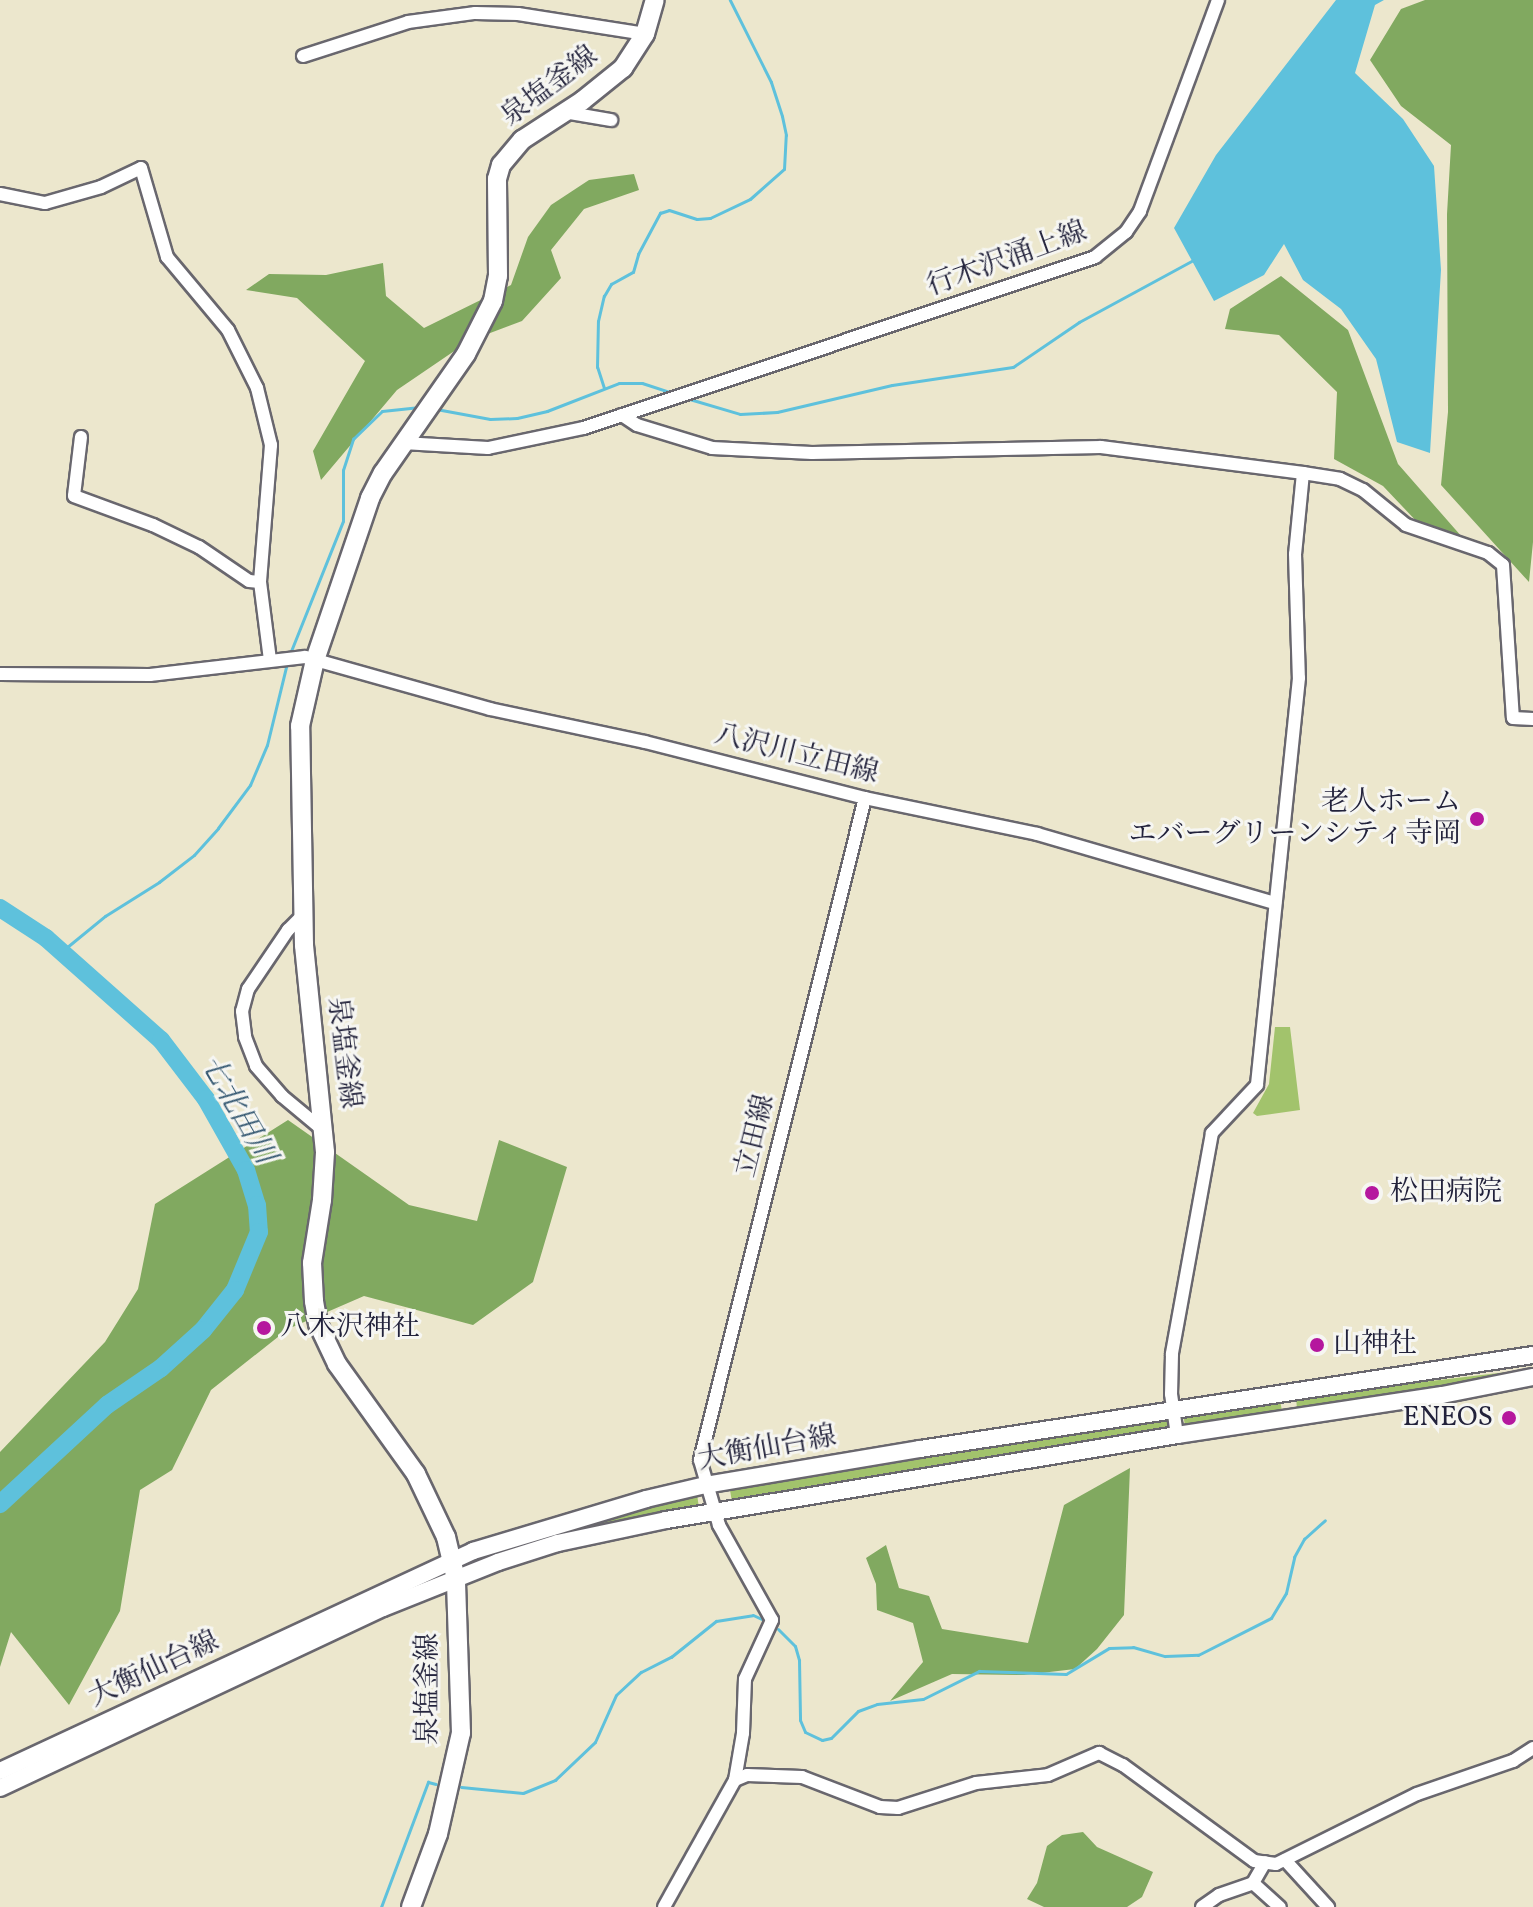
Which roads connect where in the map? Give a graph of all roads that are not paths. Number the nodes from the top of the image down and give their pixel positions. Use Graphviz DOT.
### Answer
graph roads {
  1 [pos="655,0"];
  2 [pos="1218,0"];
  3 [pos="645,34"];
  4 [pos="303,56"];
  5 [pos="564,112"];
  6 [pos="611,120"];
  7 [pos="0,194"];
  8 [pos="622,415"];
  9 [pos="81,437"];
  10 [pos="403,443"];
  11 [pos="1303,473"];
  12 [pos="260,582"];
  13 [pos="310,658"];
  14 [pos="273,659"];
  15 [pos="0,674"];
  16 [pos="1533,719"];
  17 [pos="865,798"];
  18 [pos="1275,903"];
  19 [pos="302,916"];
  20 [pos="324,1131"];
  21 [pos="1533,1355"];
  22 [pos="1533,1377"];
  23 [pos="1285,1391"];
  24 [pos="1173,1408"];
  25 [pos="1289,1418"];
  26 [pos="1177,1435"];
  27 [pos="705,1485"];
  28 [pos="713,1512"];
  29 [pos="453,1560"];
  30 [pos="456,1579"];
  31 [pos="1533,1748"];
  32 [pos="53,1754"];
  33 [pos="0,1771"];
  34 [pos="735,1780"];
  35 [pos="0,1788"];
  36 [pos="1285,1860"];
  37 [pos="1265,1862"];
  38 [pos="1253,1883"];
  39 [pos="411,1907"];
  40 [pos="664,1907"];
  41 [pos="1202,1907"];
  42 [pos="1280,1907"];
  43 [pos="1328,1907"];
  1 -- 3 [label="main road, 泉塩釜線"];
  2 -- 8 [label="street, 行木沢涌上線"];
  3 -- 4 [label="street"];
  3 -- 5 [label="main road, 泉塩釜線"];
  5 -- 6 [label="street"];
  5 -- 10 [label="main road, 泉塩釜線"];
  7 -- 12 [label="street"];
  8 -- 10 [label="street, 行木沢涌上線"];
  8 -- 11 [label="street"];
  9 -- 12 [label="street"];
  10 -- 13 [label="main road, 泉塩釜線"];
  11 -- 16 [label="street"];
  11 -- 18 [label="street"];
  12 -- 14 [label="street"];
  13 -- 14 [label="street, 八沢川立田線"];
  13 -- 17 [label="street, 八沢川立田線"];
  13 -- 19 [label="main road, 泉塩釜線"];
  14 -- 15 [label="street, 八沢川立田線"];
  17 -- 18 [label="street, 八沢川立田線"];
  17 -- 27 [label="street, 立田線"];
  18 -- 24 [label="street"];
  19 -- 20 [label="main road, 泉塩釜線"];
  19 -- 20 [label="street"];
  20 -- 29 [label="main road, 泉塩釜線"];
  21 -- 23 [label="main road, 大衡仙台線"];
  22 -- 25 [label="main road, 大衡仙台線"];
  23 -- 24 [label="main road, 大衡仙台線"];
  23 -- 25 [label="street"];
  24 -- 26 [label="street"];
  24 -- 27 [label="main road, 大衡仙台線"];
  25 -- 26 [label="main road, 大衡仙台線"];
  26 -- 28 [label="main road, 大衡仙台線"];
  27 -- 28 [label="street, 立田線"];
  27 -- 29 [label="main road, 大衡仙台線"];
  28 -- 30 [label="main road, 大衡仙台線"];
  28 -- 34 [label="street, 立田線"];
  29 -- 30 [label="main road, 泉塩釜線"];
  29 -- 32 [label="main road, 大衡仙台線"];
  30 -- 32 [label="main road, 大衡仙台線"];
  30 -- 39 [label="main road, 泉塩釜線"];
  31 -- 36 [label="street"];
  32 -- 33 [label="main road"];
  32 -- 35 [label="main road"];
  34 -- 37 [label="street"];
  34 -- 40 [label="street"];
  36 -- 37 [label="street"];
  36 -- 43 [label="street"];
  37 -- 38 [label="street"];
  38 -- 41 [label="street"];
  38 -- 42 [label="street"];
}
